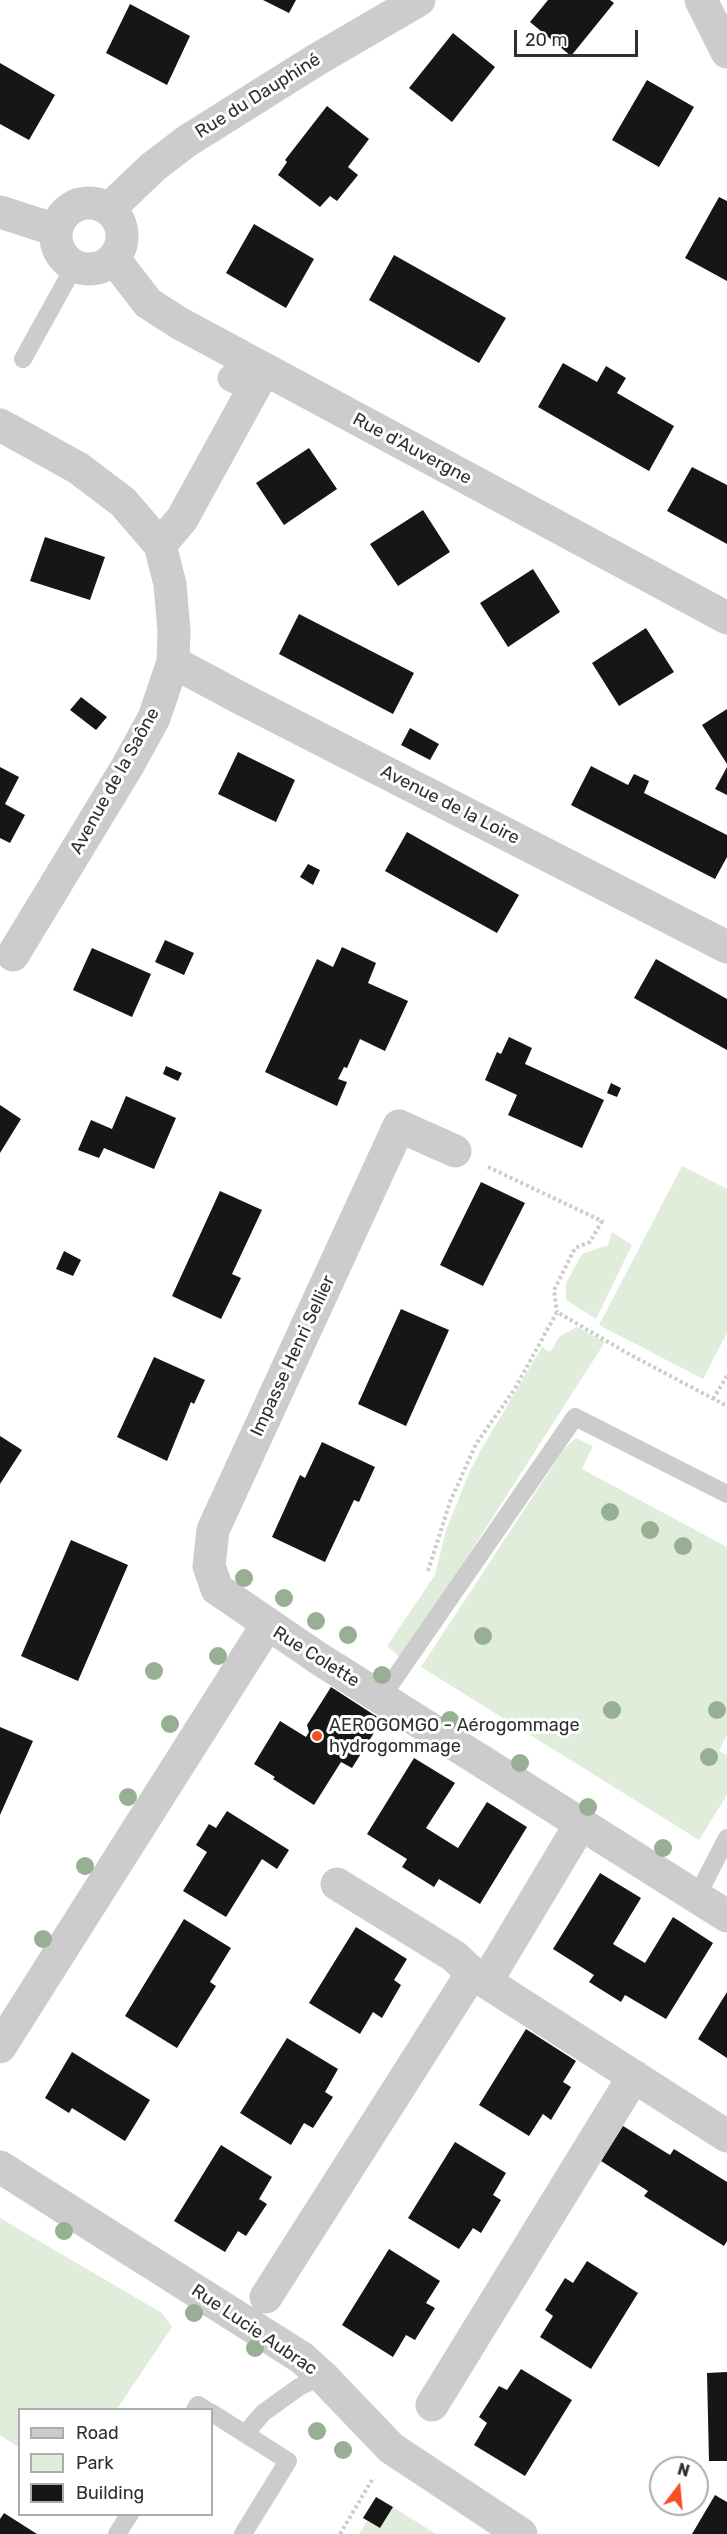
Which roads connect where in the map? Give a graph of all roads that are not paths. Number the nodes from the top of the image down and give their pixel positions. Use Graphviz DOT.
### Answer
graph roads {
  1 [pos="419,0"];
  2 [pos="701,0"];
  3 [pos="727,52"];
  4 [pos="109,208"];
  5 [pos="0,212"];
  6 [pos="56,230"];
  7 [pos="114,259"];
  8 [pos="75,265"];
  9 [pos="23,359"];
  10 [pos="249,379"];
  11 [pos="0,425"];
  12 [pos="160,545"];
  13 [pos="727,618"];
  14 [pos="173,662"];
  15 [pos="727,947"];
  16 [pos="4,957"];
  17 [pos="455,1151"];
  18 [pos="727,1494"];
  19 [pos="267,1625"];
  20 [pos="381,1698"];
  21 [pos="580,1825"];
  22 [pos="727,1838"];
  23 [pos="337,1884"];
  24 [pos="696,1898"];
  25 [pos="727,1916"];
  26 [pos="479,1978"];
  27 [pos="0,2047"];
  28 [pos="634,2076"];
  29 [pos="727,2136"];
  30 [pos="0,2167"];
  31 [pos="266,2297"];
  32 [pos="322,2376"];
  33 [pos="432,2405"];
  34 [pos="213,2414"];
  35 [pos="245,2434"];
  36 [pos="129,2516"];
  37 [pos="117,2534"];
  38 [pos="243,2534"];
  39 [pos="521,2534"];
  1 -- 4 [label="street, Rue du Dauphiné"];
  2 -- 3 [label="street"];
  4 -- 6 [label="street"];
  4 -- 7 [label="street"];
  5 -- 6 [label="street"];
  6 -- 8 [label="street"];
  7 -- 8 [label="street"];
  7 -- 10 [label="street, Rue d'Auvergne"];
  8 -- 9 [label="lane"];
  10 -- 12 [label="street"];
  10 -- 13 [label="street, Rue d'Auvergne"];
  11 -- 12 [label="street, Avenue de la Saône"];
  12 -- 14 [label="street, Avenue de la Saône"];
  14 -- 15 [label="street, Avenue de la Loire"];
  14 -- 16 [label="street, Avenue de la Saône"];
  17 -- 19 [label="street, Impasse Henri Sellier"];
  18 -- 20 [label="lane"];
  19 -- 20 [label="street, Rue Colette"];
  19 -- 27 [label="street, Rue Colette"];
  20 -- 21 [label="street, Rue Colette"];
  21 -- 24 [label="street, Rue Colette"];
  21 -- 26 [label="street"];
  22 -- 24 [label="lane"];
  23 -- 26 [label="street"];
  24 -- 25 [label="street, Rue Colette"];
  26 -- 28 [label="street"];
  26 -- 31 [label="street"];
  28 -- 29 [label="street"];
  28 -- 33 [label="street"];
  30 -- 32 [label="street, Rue Lucie Aubrac"];
  32 -- 35 [label="lane"];
  32 -- 39 [label="street, Rue Lucie Aubrac"];
  34 -- 35 [label="lane"];
  35 -- 38 [label="lane"];
  36 -- 37 [label="lane"];
}
